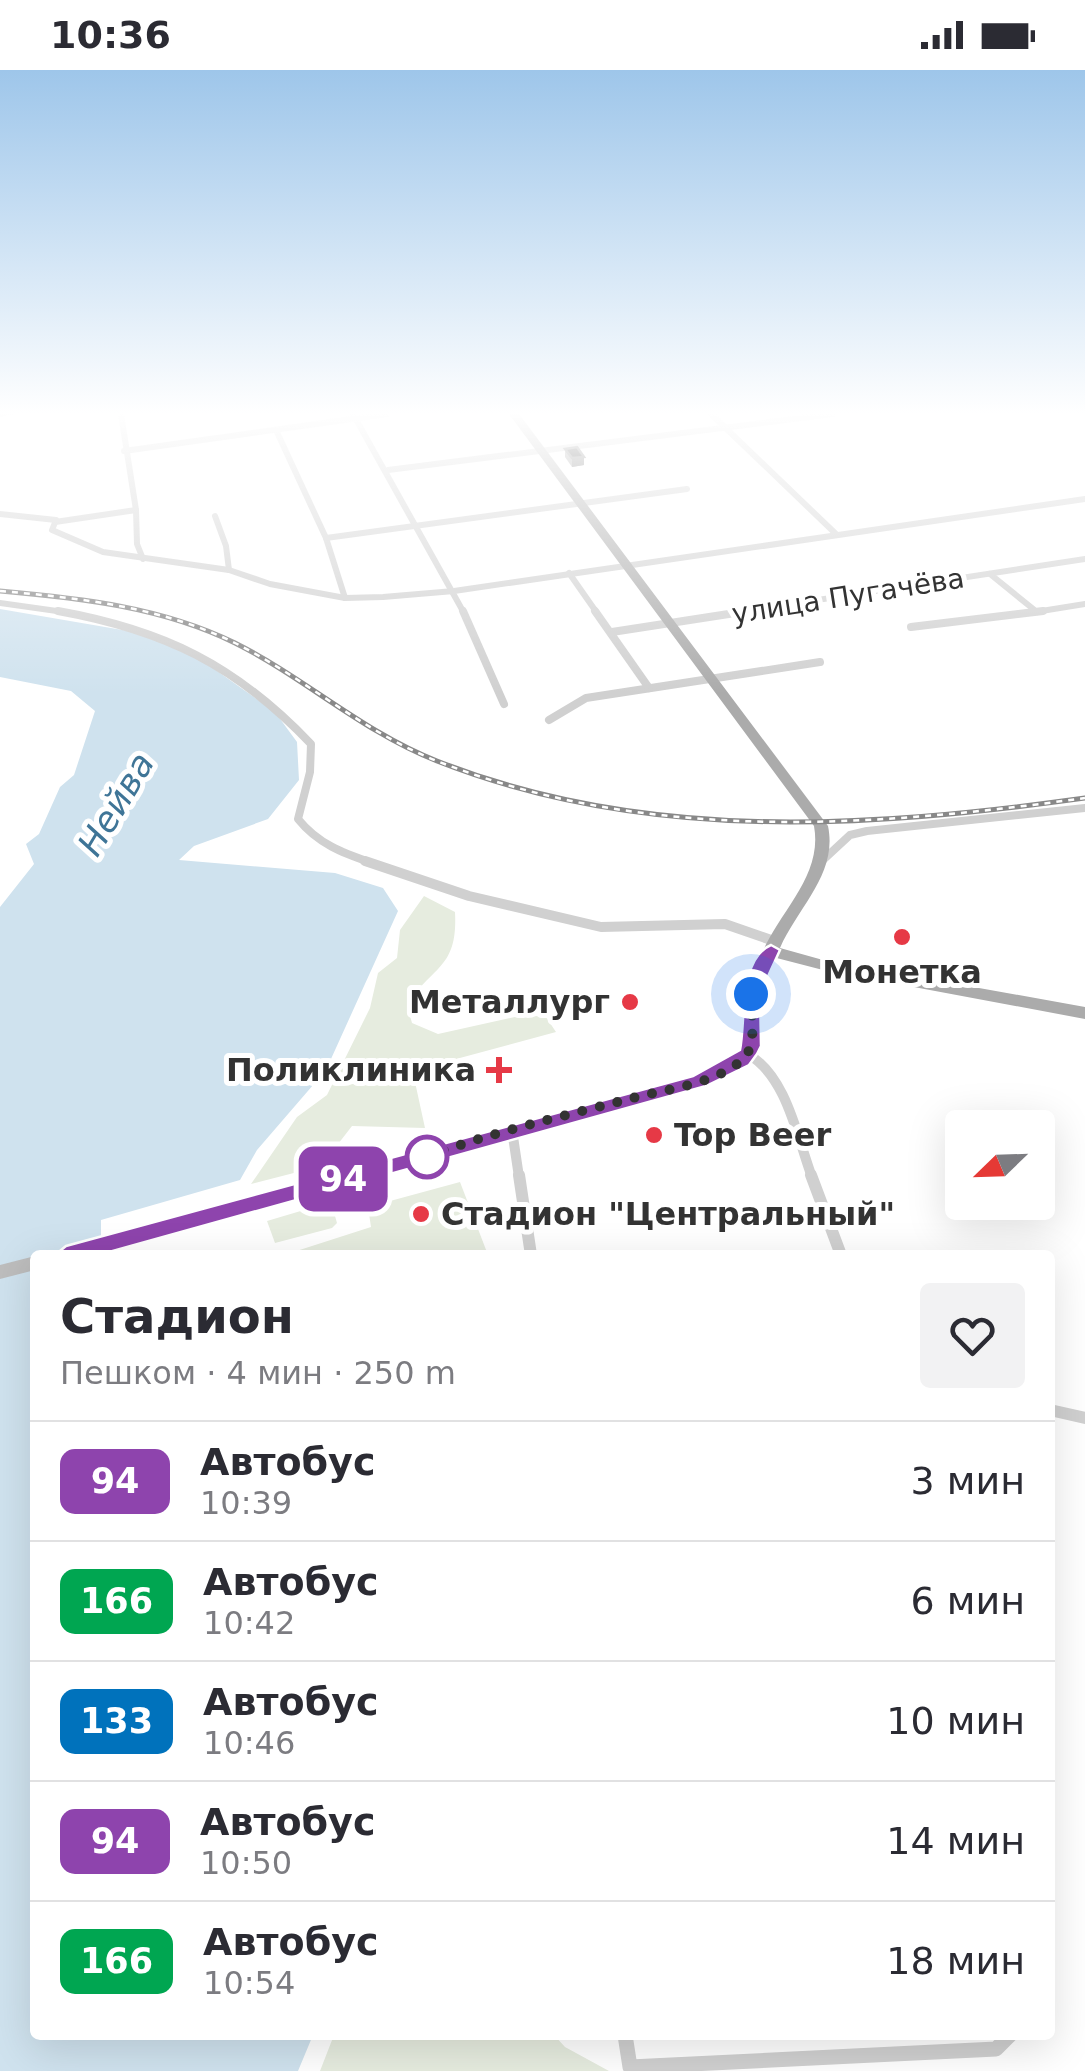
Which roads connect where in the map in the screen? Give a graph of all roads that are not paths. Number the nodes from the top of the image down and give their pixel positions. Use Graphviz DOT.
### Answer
graph roads {
  1 [pos="312,507"];
  2 [pos="408,507"];
  3 [pos="565,507"];
  4 [pos="586,507"];
  5 [pos="808,507"];
  6 [pos="1028,507"];
  7 [pos="136,510"];
  8 [pos="0,514"];
  9 [pos="215,516"];
  10 [pos="55,522"];
  11 [pos="418,526"];
  12 [pos="836,534"];
  13 [pos="326,538"];
  14 [pos="1085,559"];
  15 [pos="143,560"];
  16 [pos="626,564"];
  17 [pos="229,570"];
  18 [pos="569,572"];
  19 [pos="990,574"];
  20 [pos="454,590"];
  21 [pos="345,598"];
  22 [pos="0,603"];
  23 [pos="1085,604"];
  24 [pos="1037,612"];
  25 [pos="670,623"];
  26 [pos="911,626"];
  27 [pos="612,632"];
  28 [pos="820,662"];
  29 [pos="710,679"];
  30 [pos="649,688"];
  31 [pos="504,704"];
  32 [pos="549,720"];
  33 [pos="1085,808"];
  34 [pos="823,860"];
  35 [pos="773,946"];
  36 [pos="1085,1013"];
  37 [pos="748,1054"];
  38 [pos="512,1130"];
  39 [pos="85,1250"];
  40 [pos="530,1250"];
  41 [pos="839,1250"];
  42 [pos="30,1264"];
  43 [pos="0,1272"];
  44 [pos="1055,1411"];
  45 [pos="1085,1418"];
  46 [pos="626,2040"];
  47 [pos="1005,2040"];
  1 -- 13 [label="street"];
  2 -- 11 [label="street"];
  3 -- 11 [label="street"];
  4 -- 16 [label="main road"];
  5 -- 12 [label="street"];
  6 -- 12 [label="street"];
  7 -- 10 [label="street"];
  7 -- 15 [label="street"];
  8 -- 10 [label="street"];
  9 -- 17 [label="street"];
  10 -- 15 [label="street"];
  11 -- 13 [label="street"];
  11 -- 20 [label="street"];
  12 -- 16 [label="street"];
  13 -- 21 [label="street"];
  14 -- 19 [label="street, улица Пугачёва"];
  15 -- 17 [label="street"];
  16 -- 18 [label="street"];
  16 -- 25 [label="main road"];
  17 -- 21 [label="street"];
  18 -- 20 [label="street"];
  18 -- 27 [label="street"];
  19 -- 24 [label="street"];
  19 -- 25 [label="street, улица Пугачёва"];
  20 -- 21 [label="street"];
  20 -- 31 [label="street"];
  22 -- 35 [label="street"];
  23 -- 24 [label="street"];
  24 -- 26 [label="street"];
  25 -- 27 [label="street, улица Пугачёва"];
  25 -- 29 [label="main road"];
  27 -- 30 [label="street"];
  28 -- 29 [label="street"];
  29 -- 30 [label="street"];
  29 -- 34 [label="main road"];
  30 -- 32 [label="street"];
  33 -- 34 [label="street"];
  34 -- 35 [label="main road"];
  35 -- 36 [label="main road"];
  35 -- 37 [label="main road"];
  37 -- 38 [label="main road"];
  37 -- 41 [label="street"];
  38 -- 39 [label="main road"];
  38 -- 40 [label="street"];
  42 -- 43 [label="main road"];
  44 -- 45 [label="street"];
  46 -- 47 [label="street"];
}
